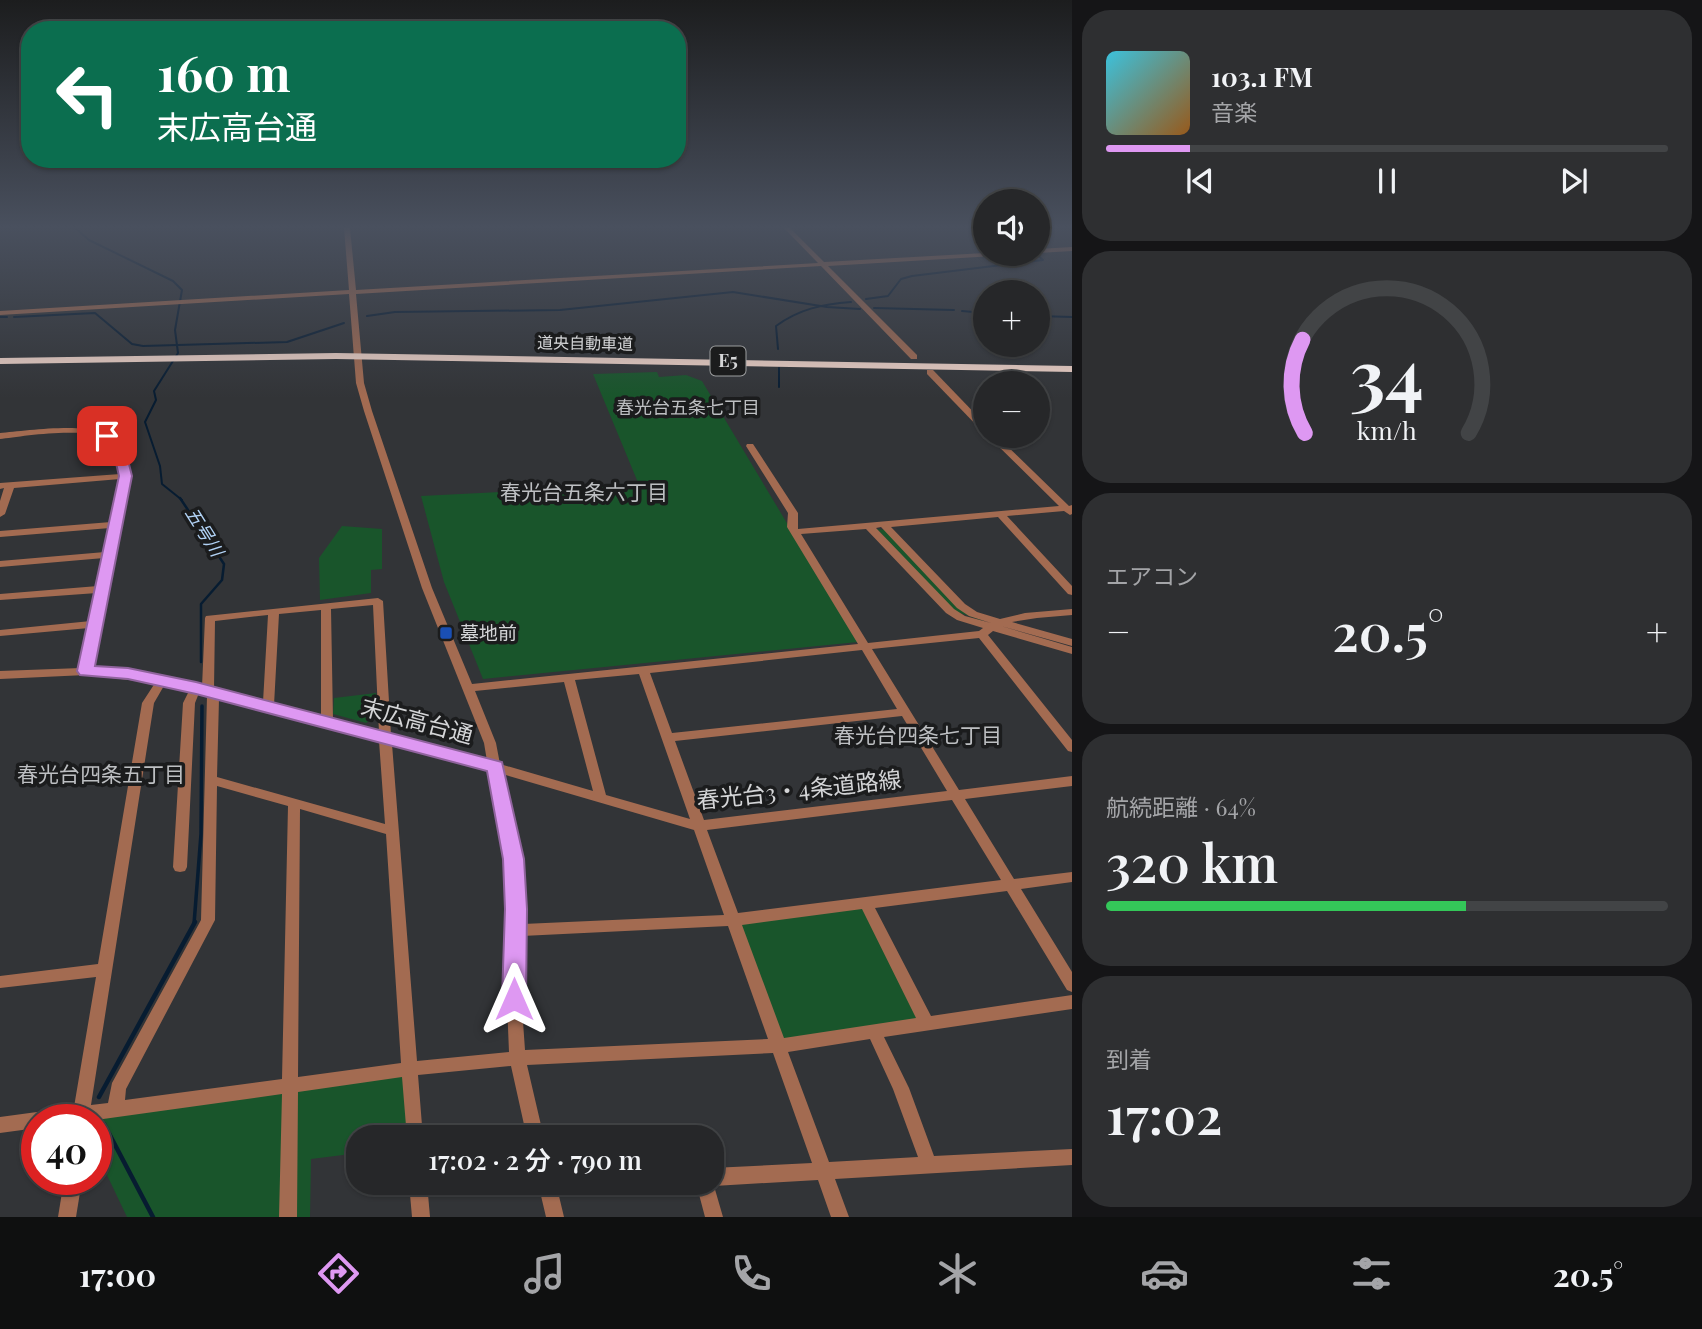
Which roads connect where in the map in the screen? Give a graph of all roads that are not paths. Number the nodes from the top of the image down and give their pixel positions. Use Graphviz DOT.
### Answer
graph roads {
  1 [pos="352,285"];
  2 [pos="474,285"];
  3 [pos="843,285"];
  4 [pos="353,292"];
  5 [pos="0,313"];
  6 [pos="914,357"];
  7 [pos="0,363"];
  8 [pos="1072,369"];
  9 [pos="930,372"];
  10 [pos="973,417"];
  11 [pos="0,436"];
  12 [pos="750,446"];
  13 [pos="1005,448"];
  14 [pos="125,476"];
  15 [pos="5,485"];
  16 [pos="1070,510"];
  17 [pos="0,514"];
  18 [pos="1002,515"];
  19 [pos="118,524"];
  20 [pos="884,526"];
  21 [pos="870,527"];
  22 [pos="796,532"];
  23 [pos="0,534"];
  24 [pos="111,554"];
  25 [pos="0,564"];
  26 [pos="104,589"];
  27 [pos="1072,592"];
  28 [pos="0,597"];
  29 [pos="326,606"];
  30 [pos="274,611"];
  31 [pos="1072,612"];
  32 [pos="1001,623"];
  33 [pos="96,624"];
  34 [pos="986,631"];
  35 [pos="0,633"];
  36 [pos="1072,643"];
  37 [pos="864,646"];
  38 [pos="1072,652"];
  39 [pos="643,669"];
  40 [pos="86,671"];
  41 [pos="0,676"];
  42 [pos="568,677"];
  43 [pos="162,680"];
  44 [pos="468,688"];
  45 [pos="206,690"];
  46 [pos="268,708"];
  47 [pos="906,712"];
  48 [pos="327,722"];
  49 [pos="385,738"];
  50 [pos="667,738"];
  51 [pos="1072,748"];
  52 [pos="495,767"];
  53 [pos="210,779"];
  54 [pos="1072,781"];
  55 [pos="956,795"];
  56 [pos="601,798"];
  57 [pos="293,803"];
  58 [pos="699,826"];
  59 [pos="393,831"];
  60 [pos="180,867"];
  61 [pos="1072,877"];
  62 [pos="1011,884"];
  63 [pos="866,903"];
  64 [pos="732,920"];
  65 [pos="515,930"];
  66 [pos="105,970"];
  67 [pos="0,982"];
  68 [pos="1072,985"];
  69 [pos="1072,1002"];
  70 [pos="927,1024"];
  71 [pos="874,1032"];
  72 [pos="778,1046"];
  73 [pos="517,1058"];
  74 [pos="409,1069"];
  75 [pos="290,1086"];
  76 [pos="82,1104"];
  77 [pos="115,1110"];
  78 [pos="112,1111"];
  79 [pos="21,1122"];
  80 [pos="0,1125"];
  81 [pos="414,1125"];
  82 [pos="533,1125"];
  83 [pos="1072,1157"];
  84 [pos="929,1166"];
  85 [pos="824,1171"];
  86 [pos="724,1176"];
  87 [pos="71,1195"];
  88 [pos="419,1195"];
  89 [pos="550,1195"];
  90 [pos="708,1195"];
  91 [pos="67,1217"];
  92 [pos="288,1217"];
  93 [pos="421,1217"];
  94 [pos="555,1217"];
  95 [pos="714,1217"];
  96 [pos="841,1217"];
  1 -- 4 [label="street"];
  2 -- 4 [label="street"];
  3 -- 6 [label="street"];
  4 -- 5 [label="street"];
  4 -- 44 [label="street"];
  7 -- 8 [label="highway, 道央自動車道 / E5"];
  9 -- 10 [label="street"];
  11 -- 14 [label="street"];
  12 -- 22 [label="street"];
  13 -- 16 [label="street"];
  14 -- 15 [label="street"];
  14 -- 19 [label="street"];
  15 -- 17 [label="street"];
  16 -- 18 [label="street"];
  18 -- 20 [label="street"];
  18 -- 27 [label="street"];
  19 -- 23 [label="street"];
  19 -- 24 [label="street"];
  20 -- 21 [label="street"];
  20 -- 32 [label="street"];
  21 -- 22 [label="street"];
  21 -- 34 [label="street"];
  22 -- 37 [label="street"];
  24 -- 25 [label="street"];
  24 -- 26 [label="street"];
  26 -- 28 [label="street"];
  26 -- 33 [label="street"];
  29 -- 30 [label="street"];
  29 -- 48 [label="street"];
  29 -- 49 [label="street"];
  30 -- 45 [label="street"];
  30 -- 46 [label="street"];
  31 -- 32 [label="street"];
  32 -- 34 [label="street"];
  32 -- 36 [label="street"];
  33 -- 35 [label="street"];
  33 -- 40 [label="street"];
  34 -- 37 [label="street"];
  34 -- 38 [label="street"];
  34 -- 51 [label="street"];
  37 -- 39 [label="street"];
  37 -- 47 [label="street"];
  39 -- 42 [label="street"];
  39 -- 50 [label="street"];
  40 -- 41 [label="street, 末広高台通"];
  40 -- 43 [label="street, 末広高台通"];
  42 -- 44 [label="street"];
  42 -- 56 [label="street"];
  43 -- 45 [label="street, 末広高台通"];
  43 -- 66 [label="street"];
  44 -- 52 [label="street"];
  45 -- 46 [label="street, 末広高台通"];
  45 -- 53 [label="street"];
  45 -- 60 [label="street"];
  46 -- 48 [label="street, 末広高台通"];
  47 -- 50 [label="street"];
  47 -- 55 [label="street"];
  48 -- 49 [label="street, 末広高台通"];
  49 -- 52 [label="street, 末広高台通"];
  49 -- 59 [label="street"];
  50 -- 58 [label="street"];
  52 -- 56 [label="street, 春光台3・4条道路線"];
  52 -- 65 [label="street"];
  53 -- 57 [label="street"];
  53 -- 77 [label="street"];
  54 -- 55 [label="street, 春光台3・4条道路線"];
  55 -- 58 [label="street, 春光台3・4条道路線"];
  55 -- 62 [label="street"];
  56 -- 58 [label="street, 春光台3・4条道路線"];
  57 -- 59 [label="street"];
  57 -- 75 [label="street"];
  58 -- 64 [label="street"];
  59 -- 74 [label="street"];
  61 -- 62 [label="street"];
  62 -- 63 [label="street"];
  62 -- 68 [label="street"];
  63 -- 64 [label="street"];
  63 -- 70 [label="street"];
  64 -- 65 [label="street"];
  64 -- 72 [label="street"];
  65 -- 73 [label="street"];
  66 -- 67 [label="street"];
  66 -- 76 [label="street"];
  69 -- 70 [label="street"];
  70 -- 71 [label="street"];
  71 -- 72 [label="street"];
  71 -- 84 [label="street"];
  72 -- 73 [label="street"];
  72 -- 85 [label="street"];
  73 -- 74 [label="street"];
  73 -- 82 [label="street"];
  74 -- 75 [label="street"];
  74 -- 81 [label="street"];
  75 -- 77 [label="street"];
  75 -- 92 [label="street"];
  77 -- 78 [label="street"];
  79 -- 80 [label="street"];
  83 -- 84 [label="street"];
  84 -- 85 [label="street"];
  85 -- 86 [label="street"];
  85 -- 96 [label="street"];
  87 -- 91 [label="street"];
  88 -- 93 [label="street"];
  89 -- 94 [label="street"];
  90 -- 95 [label="street"];
}
